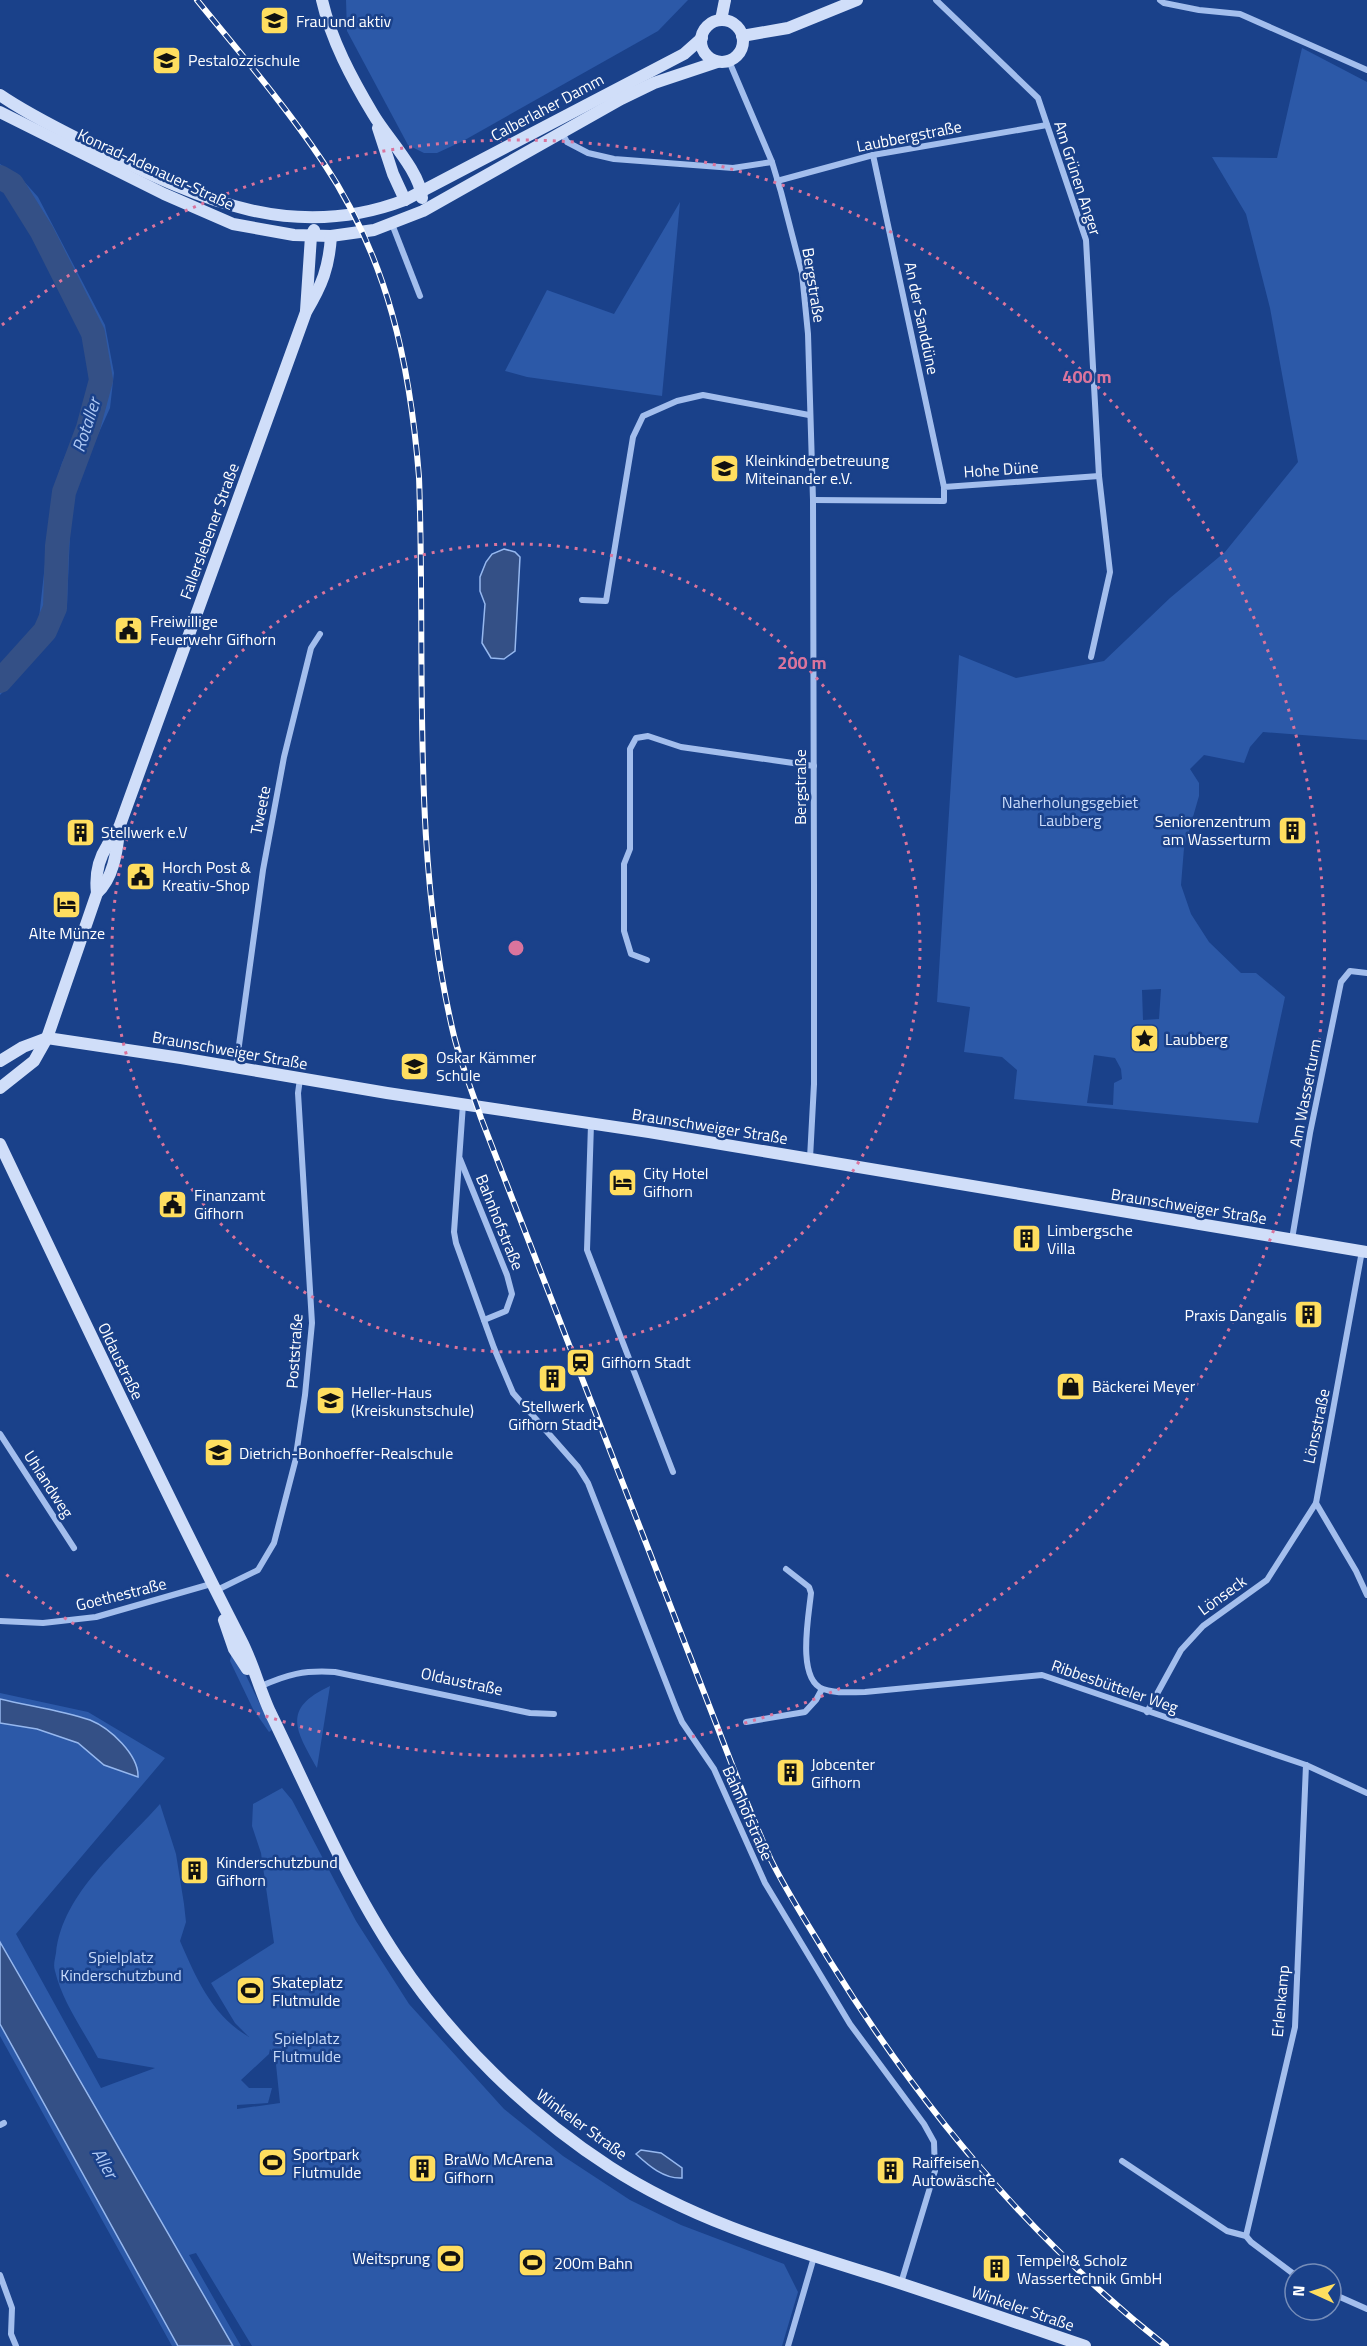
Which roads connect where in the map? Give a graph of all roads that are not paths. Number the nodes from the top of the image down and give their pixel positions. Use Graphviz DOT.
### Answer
graph roads {
  1 [pos="322,0"];
  2 [pos="725,0"];
  3 [pos="857,0"];
  4 [pos="936,0"];
  5 [pos="1160,0"];
  6 [pos="721,20"];
  7 [pos="742,36"];
  8 [pos="702,38"];
  9 [pos="723,61"];
  10 [pos="1367,70"];
  11 [pos="0,95"];
  12 [pos="0,112"];
  13 [pos="374,116"];
  14 [pos="1047,125"];
  15 [pos="562,133"];
  16 [pos="873,155"];
  17 [pos="772,162"];
  18 [pos="777,181"];
  19 [pos="422,191"];
  20 [pos="405,200"];
  21 [pos="423,211"];
  22 [pos="319,219"];
  23 [pos="392,224"];
  24 [pos="311,236"];
  25 [pos="331,236"];
  26 [pos="420,296"];
  27 [pos="306,312"];
  28 [pos="809,415"];
  29 [pos="1099,476"];
  30 [pos="944,487"];
  31 [pos="813,500"];
  32 [pos="582,600"];
  33 [pos="320,634"];
  34 [pos="1091,657"];
  35 [pos="814,766"];
  36 [pos="647,960"];
  37 [pos="1367,973"];
  38 [pos="47,1038"];
  39 [pos="0,1060"];
  40 [pos="236,1067"];
  41 [pos="300,1079"];
  42 [pos="0,1088"];
  43 [pos="463,1104"];
  44 [pos="591,1123"];
  45 [pos="0,1133"];
  46 [pos="0,1144"];
  47 [pos="459,1156"];
  48 [pos="810,1159"];
  49 [pos="1292,1240"];
  50 [pos="1364,1252"];
  51 [pos="484,1320"];
  52 [pos="0,1434"];
  53 [pos="673,1472"];
  54 [pos="1316,1503"];
  55 [pos="74,1548"];
  56 [pos="786,1569"];
  57 [pos="213,1587"];
  58 [pos="1367,1595"];
  59 [pos="0,1621"];
  60 [pos="259,1688"];
  61 [pos="822,1689"];
  62 [pos="1147,1712"];
  63 [pos="554,1714"];
  64 [pos="746,1722"];
  65 [pos="1306,1765"];
  66 [pos="1367,1793"];
  67 [pos="1122,2161"];
  68 [pos="1246,2236"];
  69 [pos="814,2257"];
  70 [pos="1283,2266"];
  71 [pos="0,2275"];
  72 [pos="901,2284"];
  73 [pos="1343,2298"];
  74 [pos="1367,2309"];
  75 [pos="16,2346"];
  76 [pos="788,2346"];
  77 [pos="1085,2346"];
  1 -- 13 [label="street"];
  2 -- 6 [label="street"];
  3 -- 7 [label="street"];
  4 -- 14 [label="street, Am Grünen Anger"];
  5 -- 10 [label="street"];
  6 -- 7 [label="street"];
  6 -- 8 [label="street"];
  7 -- 9 [label="street"];
  8 -- 9 [label="street"];
  8 -- 19 [label="street, Calberlaher Damm"];
  9 -- 15 [label="street, Calberlaher Damm"];
  9 -- 17 [label="street, Bergstraße"];
  11 -- 22 [label="street, Konrad-Adenauer-Straße"];
  12 -- 24 [label="street, Konrad-Adenauer-Straße"];
  13 -- 19 [label="street"];
  13 -- 20 [label="street"];
  14 -- 16 [label="street, Laubbergstraße"];
  14 -- 29 [label="street, Am Grünen Anger"];
  15 -- 17 [label="street, Calberlaher Damm"];
  15 -- 21 [label="street, Calberlaher Damm"];
  16 -- 18 [label="street, Laubbergstraße"];
  16 -- 30 [label="street, An der Sanddüne"];
  17 -- 18 [label="street, Bergstraße"];
  18 -- 28 [label="street, Bergstraße"];
  19 -- 20 [label="street, Calberlaher Damm"];
  19 -- 21 [label="street"];
  20 -- 21 [label="street"];
  20 -- 22 [label="street, Calberlaher Damm"];
  21 -- 23 [label="street, Calberlaher Damm"];
  22 -- 24 [label="street, Fallerslebener Straße"];
  22 -- 25 [label="street"];
  23 -- 25 [label="street, Calberlaher Damm"];
  23 -- 26 [label="street"];
  24 -- 25 [label="street, Konrad-Adenauer-Straße"];
  24 -- 27 [label="street, Fallerslebener Straße"];
  25 -- 27 [label="street, Fallerslebener Straße"];
  27 -- 38 [label="street, Fallerslebener Straße"];
  28 -- 31 [label="street, Bergstraße"];
  28 -- 32 [label="street"];
  29 -- 30 [label="street, Hohe Düne"];
  29 -- 34 [label="street, Am Grünen Anger"];
  30 -- 31 [label="street, Hohe Düne"];
  31 -- 35 [label="street, Bergstraße"];
  33 -- 40 [label="street, Tweete"];
  35 -- 36 [label="street"];
  35 -- 48 [label="street, Bergstraße"];
  37 -- 49 [label="street, Am Wasserturm"];
  38 -- 39 [label="street"];
  38 -- 40 [label="street, Braunschweiger Straße"];
  38 -- 42 [label="street, Fallerslebener Straße"];
  40 -- 41 [label="street, Braunschweiger Straße"];
  41 -- 43 [label="street, Braunschweiger Straße"];
  41 -- 57 [label="street, Poststraße"];
  43 -- 44 [label="street, Braunschweiger Straße"];
  43 -- 47 [label="street, Bahnhofstraße"];
  44 -- 48 [label="street, Braunschweiger Straße"];
  44 -- 53 [label="street"];
  45 -- 46 [label="street, Oldaustraße"];
  46 -- 57 [label="street, Oldaustraße"];
  47 -- 51 [label="street, Bahnhofstraße"];
  47 -- 51 [label="street, Bahnhofstraße"];
  48 -- 49 [label="street, Braunschweiger Straße"];
  49 -- 50 [label="street, Braunschweiger Straße"];
  50 -- 54 [label="street, Lönsstraße"];
  51 -- 72 [label="street, Bahnhofstraße"];
  52 -- 55 [label="street, Uhlandweg"];
  54 -- 58 [label="street"];
  54 -- 62 [label="street, Lönseck"];
  56 -- 61 [label="street"];
  57 -- 59 [label="street, Goethestraße"];
  57 -- 60 [label="street, Oldaustraße"];
  60 -- 63 [label="street, Oldaustraße"];
  60 -- 69 [label="street, Winkeler Straße"];
  61 -- 62 [label="street, Ribbesbütteler Weg"];
  61 -- 64 [label="street"];
  62 -- 65 [label="street, Ribbesbütteler Weg"];
  65 -- 66 [label="street, Ribbesbütteler Weg"];
  65 -- 68 [label="street, Erlenkamp"];
  67 -- 68 [label="street"];
  68 -- 70 [label="street"];
  69 -- 72 [label="street, Winkeler Straße"];
  69 -- 76 [label="street"];
  71 -- 75 [label="street"];
  72 -- 77 [label="street, Winkeler Straße"];
  73 -- 74 [label="street"];
}
